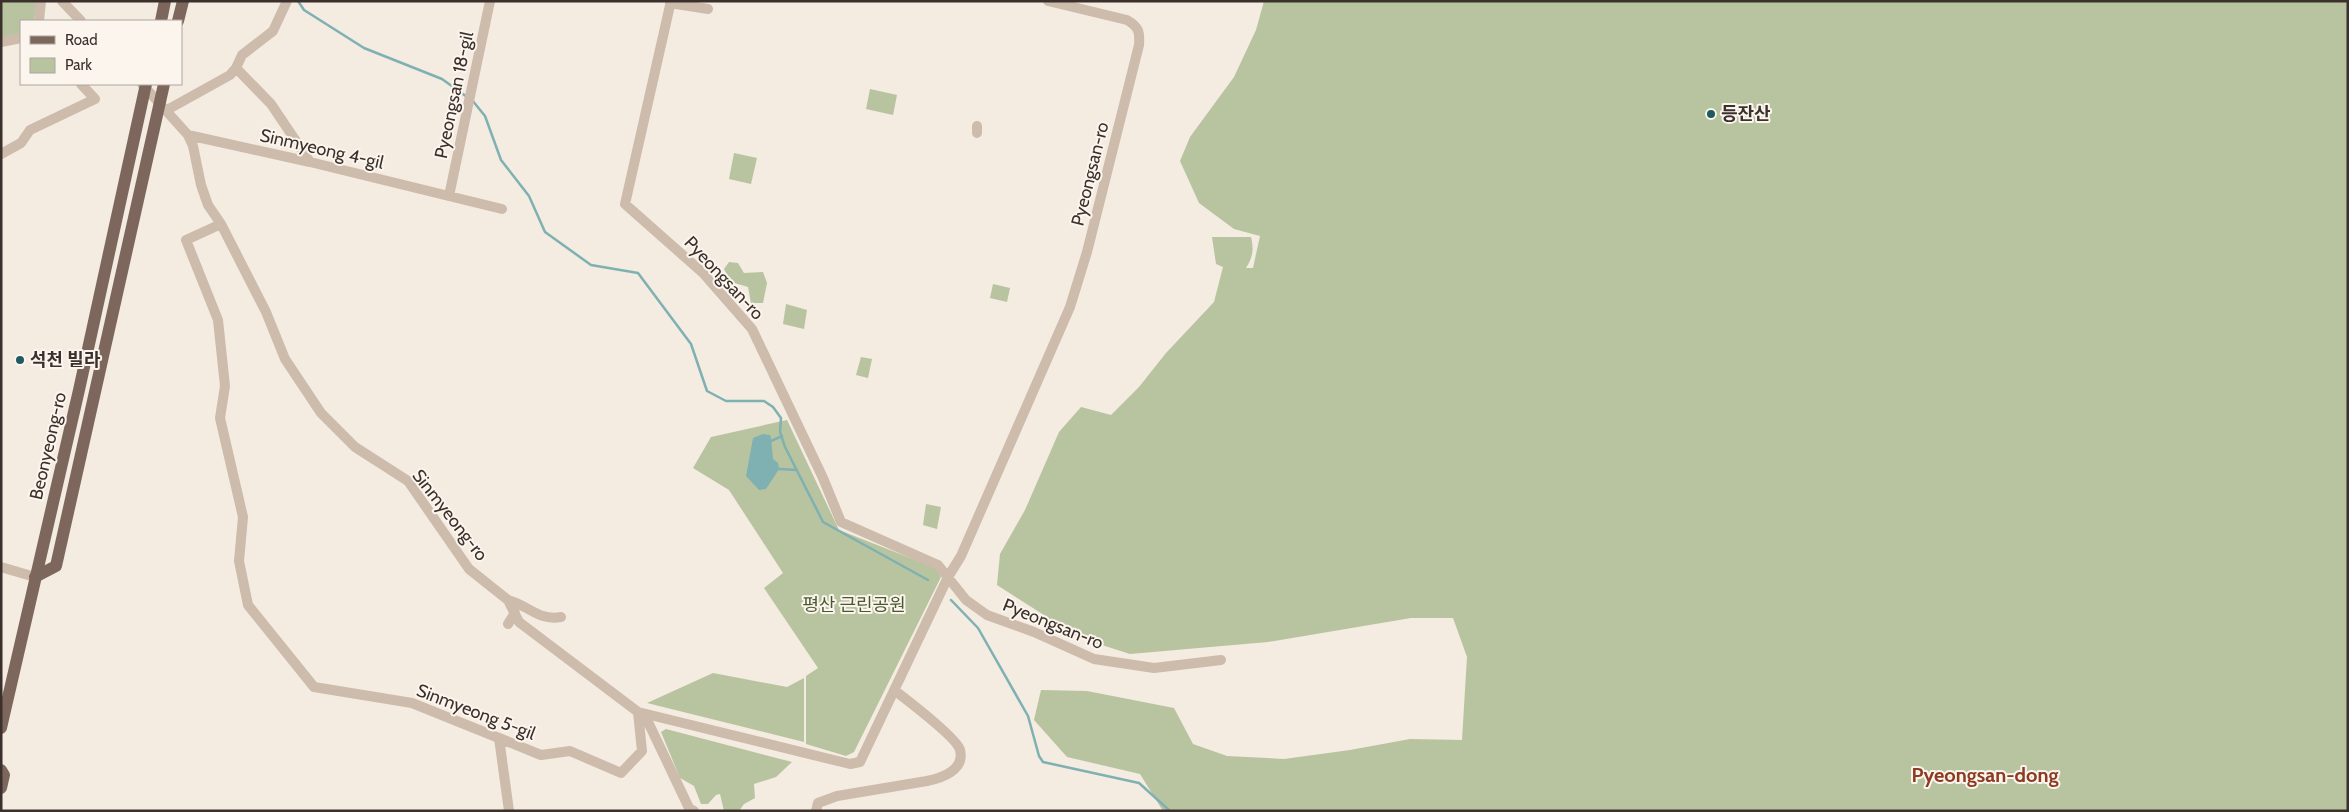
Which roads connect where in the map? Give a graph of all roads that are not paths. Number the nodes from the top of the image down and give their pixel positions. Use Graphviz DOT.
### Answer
graph roads {
  1 [pos="41,1"];
  2 [pos="62,1"];
  3 [pos="165,1"];
  4 [pos="183,1"];
  5 [pos="287,1"];
  6 [pos="490,1"];
  7 [pos="1048,1"];
  8 [pos="670,2"];
  9 [pos="708,9"];
  10 [pos="39,20"];
  11 [pos="80,20"];
  12 [pos="161,20"];
  13 [pos="178,20"];
  14 [pos="20,38"];
  15 [pos="1,42"];
  16 [pos="236,68"];
  17 [pos="82,85"];
  18 [pos="145,85"];
  19 [pos="164,85"];
  20 [pos="164,106"];
  21 [pos="188,135"];
  22 [pos="132,146"];
  23 [pos="149,150"];
  24 [pos="1,154"];
  25 [pos="310,162"];
  26 [pos="449,196"];
  27 [pos="502,209"];
  28 [pos="221,224"];
  29 [pos="52,508"];
  30 [pos="68,511"];
  31 [pos="1,567"];
  32 [pos="35,576"];
  33 [pos="948,578"];
  34 [pos="508,600"];
  35 [pos="515,613"];
  36 [pos="560,617"];
  37 [pos="508,624"];
  38 [pos="1221,660"];
  39 [pos="894,690"];
  40 [pos="638,712"];
  41 [pos="1,728"];
  42 [pos="499,738"];
  43 [pos="1,770"];
  44 [pos="1,788"];
  45 [pos="693,810"];
  46 [pos="509,811"];
  47 [pos="816,811"];
  1 -- 10 [label="street"];
  2 -- 11 [label="street"];
  3 -- 12 [label="main road"];
  4 -- 13 [label="main road"];
  5 -- 16 [label="street"];
  6 -- 26 [label="street, Pyeongsan 18-gil"];
  7 -- 33 [label="street, Pyeongsan-ro"];
  8 -- 9 [label="street"];
  8 -- 33 [label="street, Pyeongsan-ro"];
  14 -- 15 [label="street"];
  16 -- 20 [label="street"];
  16 -- 25 [label="street"];
  17 -- 24 [label="street"];
  18 -- 20 [label="street, Sinmyeong-ro"];
  18 -- 22 [label="main road, Beonyeong-ro"];
  19 -- 20 [label="main road"];
  20 -- 21 [label="street, Sinmyeong-ro"];
  20 -- 23 [label="main road"];
  21 -- 25 [label="street, Sinmyeong 4-gil"];
  21 -- 28 [label="street, Sinmyeong-ro"];
  22 -- 23 [label="main road"];
  22 -- 29 [label="main road, Beonyeong-ro"];
  23 -- 30 [label="main road"];
  25 -- 26 [label="street, Sinmyeong 4-gil"];
  26 -- 27 [label="street, Sinmyeong 4-gil"];
  28 -- 34 [label="street, Sinmyeong-ro"];
  28 -- 42 [label="street, Sinmyeong 5-gil"];
  29 -- 30 [label="main road"];
  29 -- 32 [label="main road, Beonyeong-ro"];
  30 -- 32 [label="main road"];
  31 -- 32 [label="street"];
  32 -- 41 [label="main road, Beonyeong-ro"];
  33 -- 38 [label="street, Pyeongsan-ro"];
  33 -- 39 [label="street"];
  34 -- 35 [label="street, Sinmyeong-ro"];
  34 -- 36 [label="street"];
  35 -- 37 [label="street"];
  35 -- 40 [label="street, Sinmyeong-ro"];
  39 -- 40 [label="street"];
  39 -- 47 [label="street"];
  40 -- 42 [label="street, Sinmyeong 5-gil"];
  40 -- 45 [label="street, Sinmyeong-ro"];
  42 -- 46 [label="street"];
  43 -- 44 [label="main road"];
}
